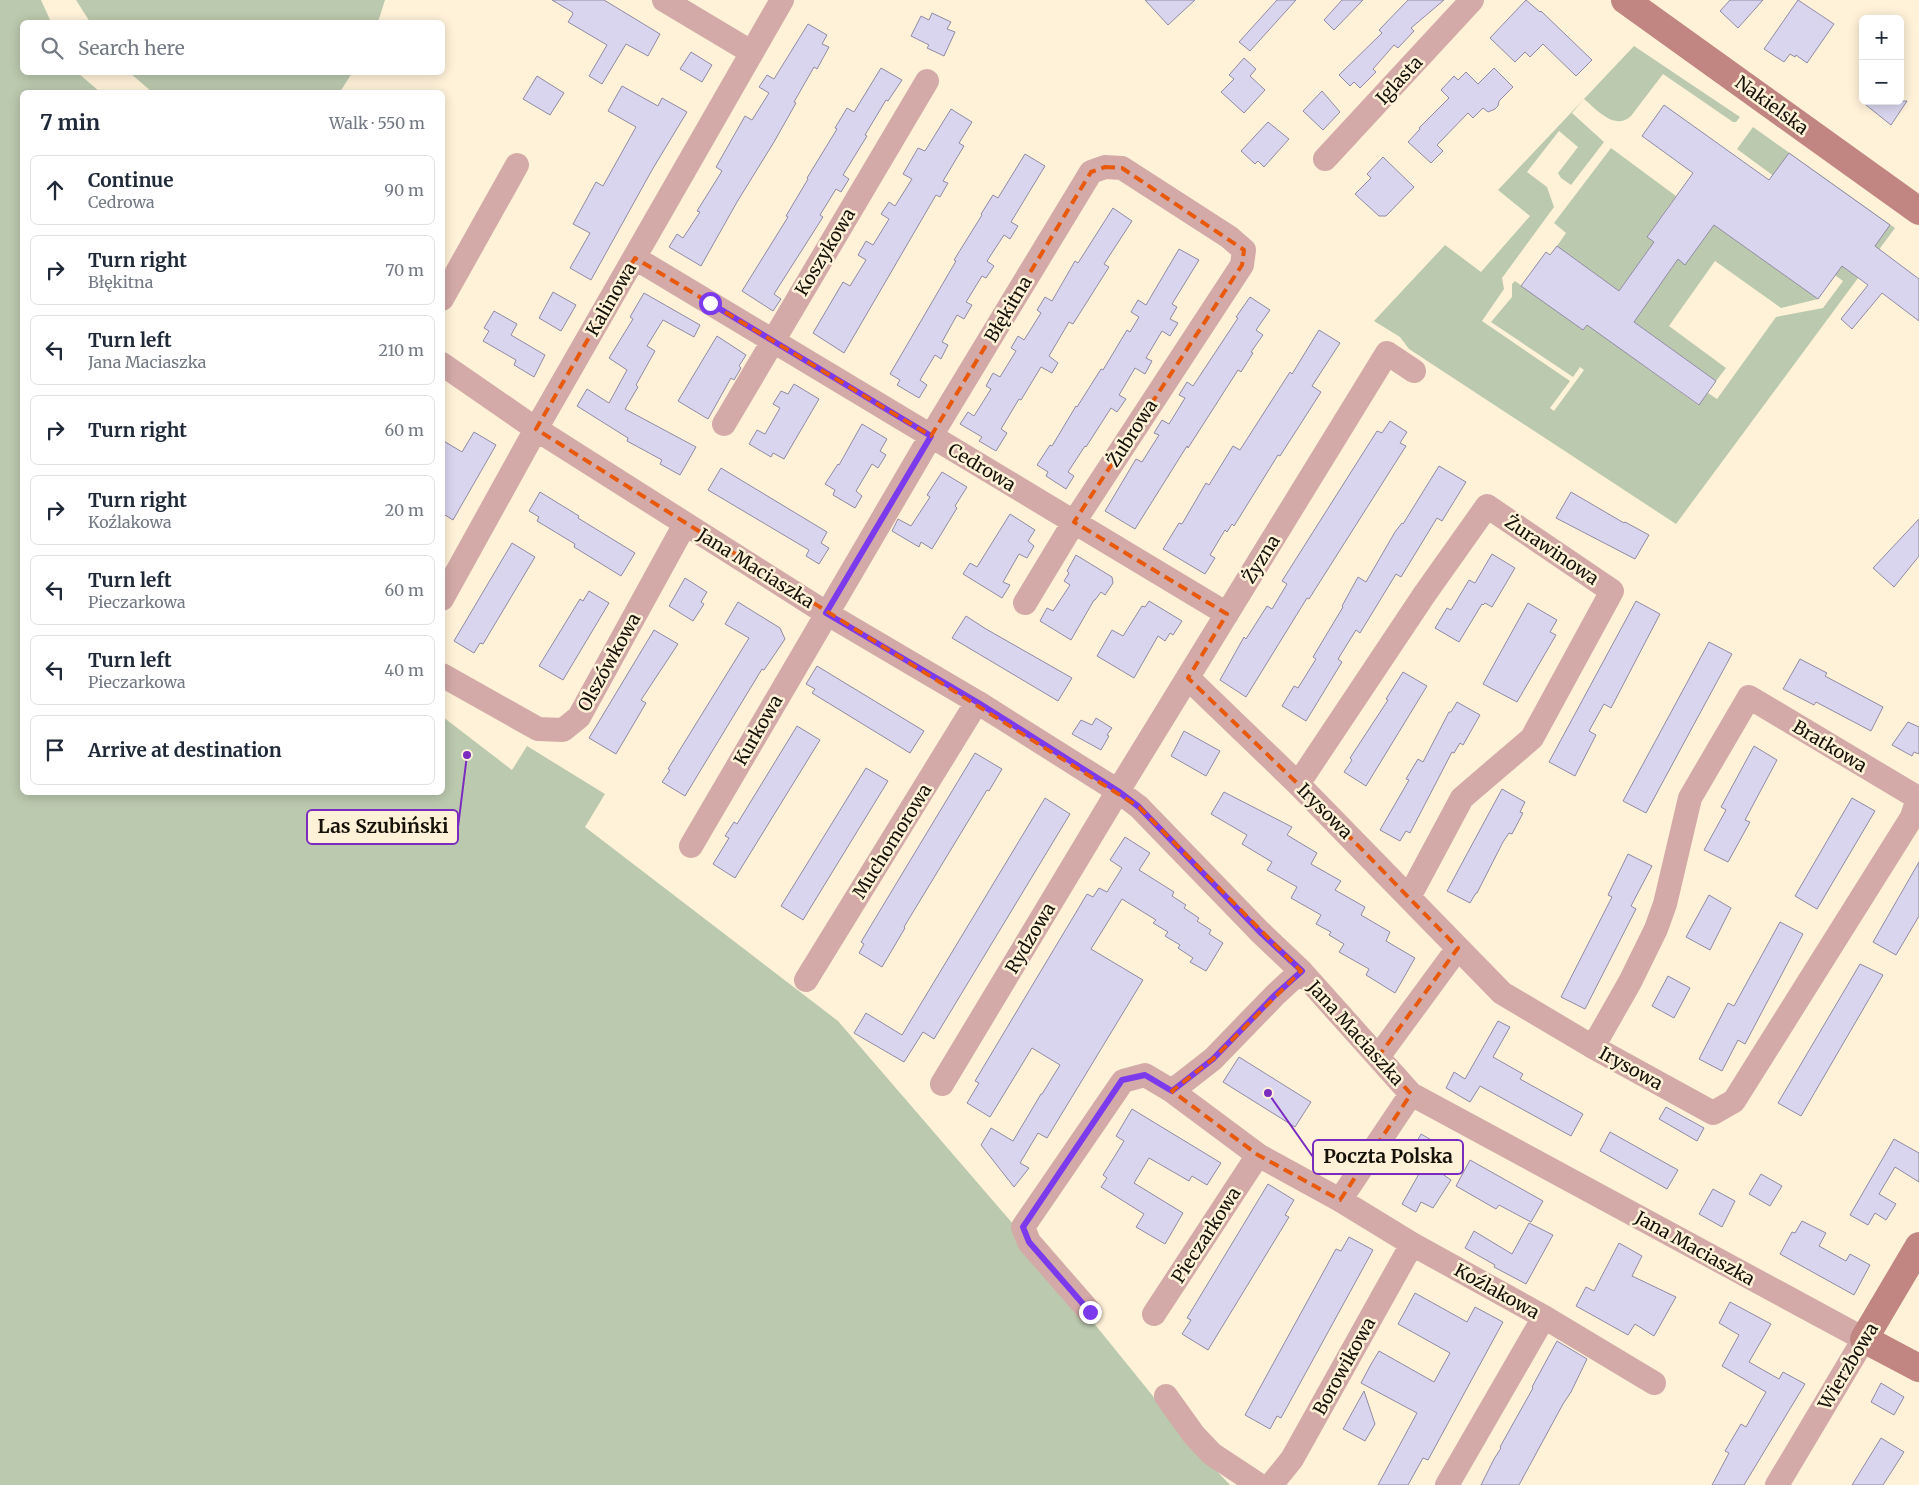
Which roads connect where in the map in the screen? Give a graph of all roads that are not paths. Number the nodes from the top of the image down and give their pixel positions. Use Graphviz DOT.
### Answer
graph roads {
  1 [pos="664,0"];
  2 [pos="782,0"];
  3 [pos="1472,0"];
  4 [pos="1625,0"];
  5 [pos="752,52"];
  6 [pos="927,81"];
  7 [pos="1325,159"];
  8 [pos="517,165"];
  9 [pos="1919,211"];
  10 [pos="635,258"];
  11 [pos="1242,265"];
  12 [pos="445,294"];
  13 [pos="773,341"];
  14 [pos="445,366"];
  15 [pos="1414,371"];
  16 [pos="724,424"];
  17 [pos="536,429"];
  18 [pos="931,436"];
  19 [pos="1074,522"];
  20 [pos="685,524"];
  21 [pos="445,594"];
  22 [pos="1025,603"];
  23 [pos="826,613"];
  24 [pos="1227,614"];
  25 [pos="445,677"];
  26 [pos="1188,678"];
  27 [pos="977,702"];
  28 [pos="1298,784"];
  29 [pos="1118,791"];
  30 [pos="690,846"];
  31 [pos="1409,897"];
  32 [pos="1458,948"];
  33 [pos="1302,971"];
  34 [pos="806,980"];
  35 [pos="1593,1047"];
  36 [pos="1378,1057"];
  37 [pos="942,1084"];
  38 [pos="1172,1091"];
  39 [pos="1411,1094"];
  40 [pos="1713,1113"];
  41 [pos="1258,1156"];
  42 [pos="1340,1200"];
  43 [pos="1412,1244"];
  44 [pos="1919,1246"];
  45 [pos="1090,1312"];
  46 [pos="1154,1314"];
  47 [pos="1544,1317"];
  48 [pos="1864,1339"];
  49 [pos="1919,1368"];
  50 [pos="1654,1383"];
  51 [pos="1166,1396"];
  52 [pos="1260,1485"];
  53 [pos="1271,1485"];
  54 [pos="1447,1485"];
  55 [pos="1778,1485"];
  1 -- 5 [label="street"];
  2 -- 5 [label="street, Kalinowa"];
  3 -- 7 [label="street, Iglasta"];
  4 -- 9 [label="main road, Nakielska"];
  5 -- 10 [label="street, Kalinowa"];
  6 -- 13 [label="street, Koszykowa"];
  8 -- 12 [label="street"];
  10 -- 13 [label="street, Cedrowa"];
  10 -- 17 [label="street, Kalinowa"];
  11 -- 18 [label="street, Błękitna"];
  11 -- 19 [label="street, Żubrowa"];
  13 -- 16 [label="street, Koszykowa"];
  13 -- 18 [label="street, Cedrowa"];
  14 -- 17 [label="street, Jana Maciaszka"];
  15 -- 24 [label="street, Żyzna"];
  17 -- 20 [label="street, Jana Maciaszka"];
  17 -- 21 [label="street, Kalinowa"];
  18 -- 19 [label="street, Cedrowa"];
  18 -- 23 [label="street, Błękitna"];
  19 -- 22 [label="street, Żubrowa"];
  19 -- 24 [label="street, Cedrowa"];
  20 -- 23 [label="street, Jana Maciaszka"];
  20 -- 25 [label="street, Olszówkowa"];
  23 -- 27 [label="street, Jana Maciaszka"];
  23 -- 30 [label="street, Kurkowa"];
  24 -- 26 [label="street, Żyzna"];
  26 -- 28 [label="street, Irysowa"];
  26 -- 29 [label="street, Żyzna"];
  27 -- 29 [label="street, Jana Maciaszka"];
  27 -- 34 [label="street, Muchomorowa"];
  28 -- 31 [label="street, Irysowa"];
  28 -- 31 [label="street, Żurawinowa"];
  29 -- 33 [label="street, Jana Maciaszka"];
  29 -- 37 [label="street, Rydzowa"];
  31 -- 32 [label="street, Irysowa"];
  32 -- 35 [label="street, Irysowa"];
  32 -- 36 [label="street"];
  33 -- 36 [label="street, Jana Maciaszka"];
  33 -- 38 [label="street"];
  35 -- 40 [label="street, Irysowa"];
  35 -- 40 [label="street, Bratkowa"];
  36 -- 39 [label="street, Jana Maciaszka"];
  38 -- 41 [label="street, Koźlakowa"];
  38 -- 45 [label="street, Koźlakowa"];
  39 -- 42 [label="street"];
  39 -- 48 [label="street, Jana Maciaszka"];
  41 -- 42 [label="street, Koźlakowa"];
  41 -- 46 [label="street, Pieczarkowa"];
  42 -- 43 [label="street, Koźlakowa"];
  43 -- 47 [label="street, Koźlakowa"];
  43 -- 53 [label="street, Borowikowa"];
  44 -- 48 [label="main road, Wierzbowa"];
  47 -- 50 [label="street, Koźlakowa"];
  47 -- 54 [label="street"];
  48 -- 49 [label="main road, Jana Maciaszka"];
  48 -- 55 [label="street, Wierzbowa"];
  51 -- 52 [label="street"];
}
